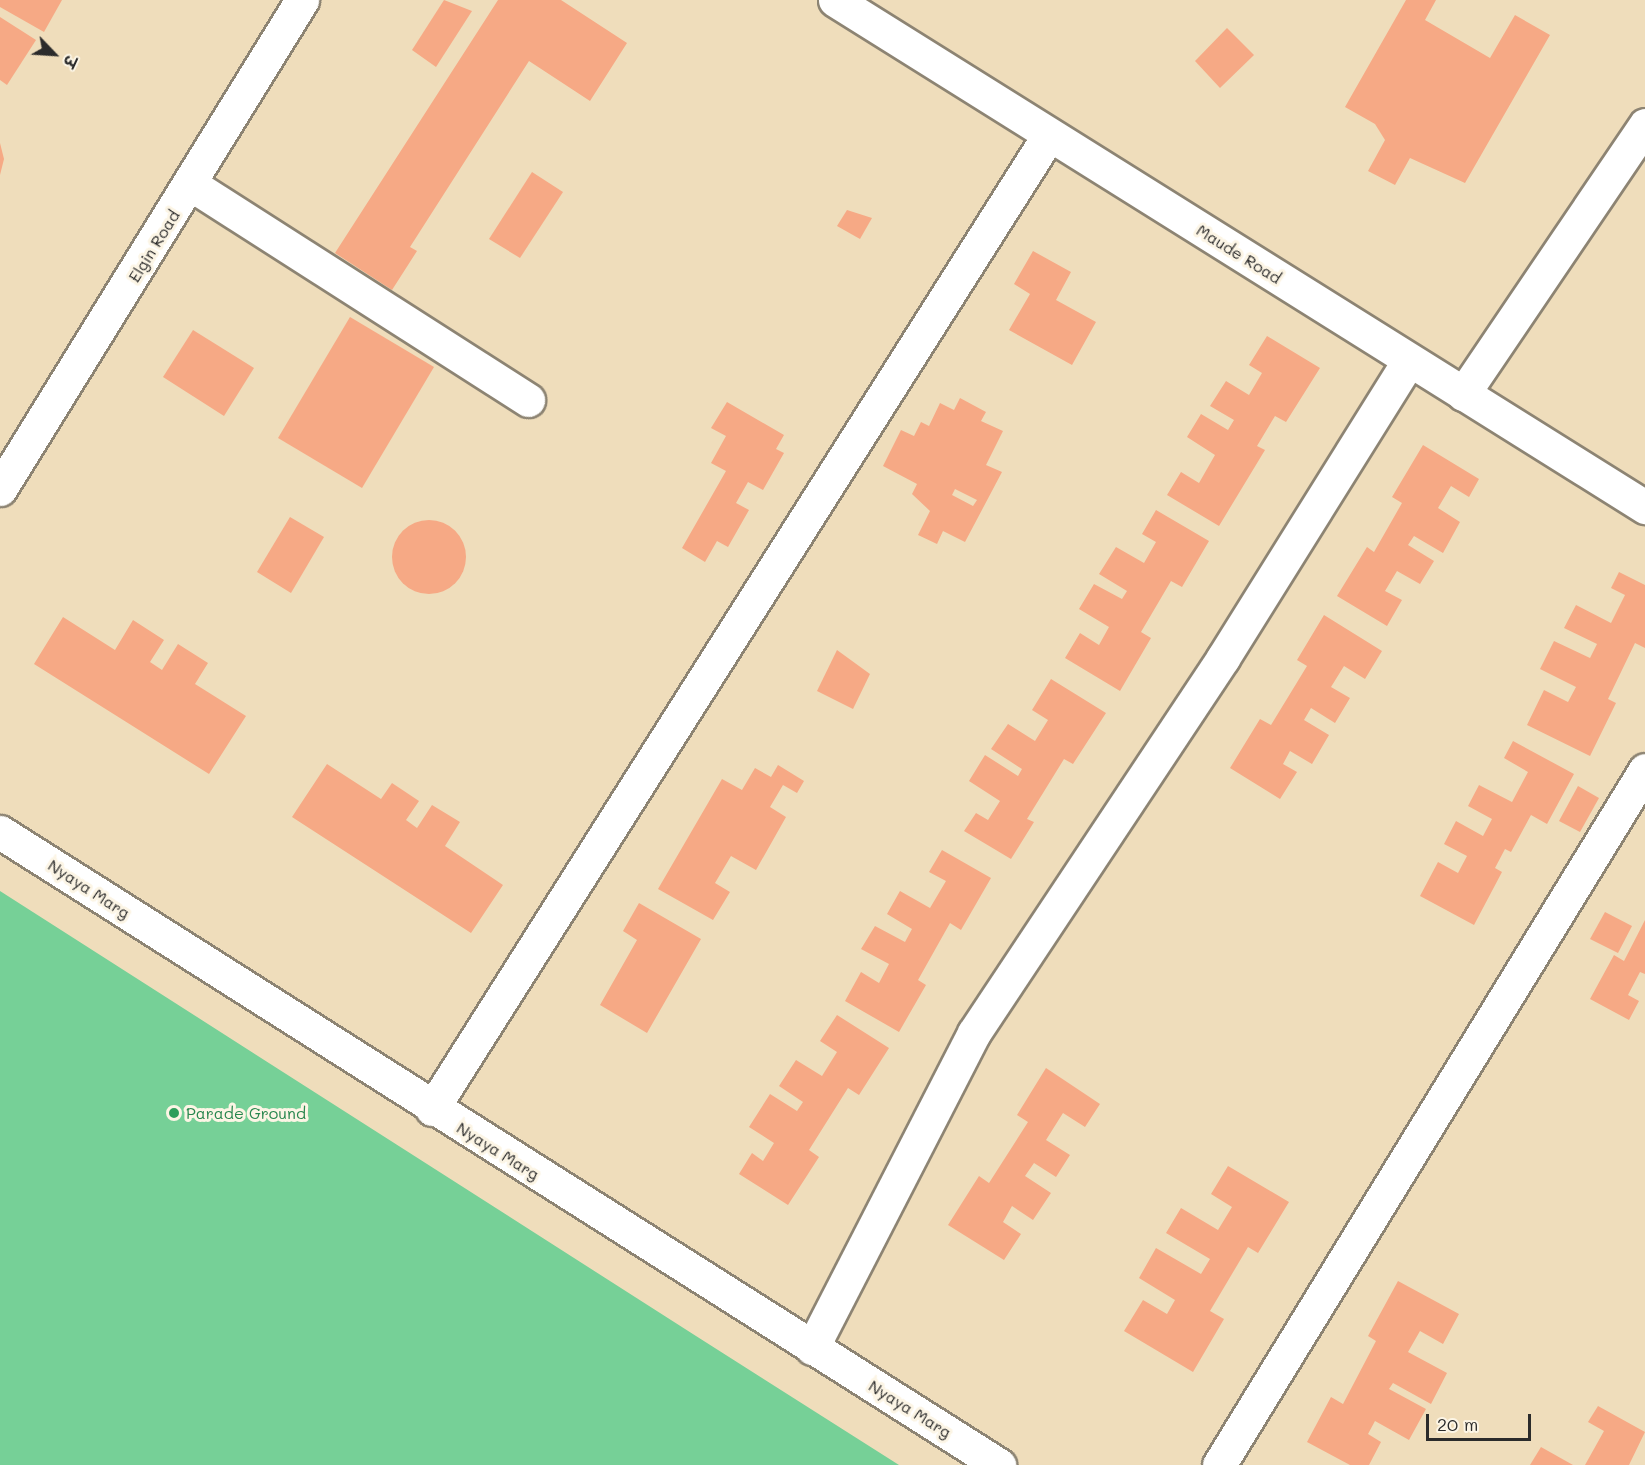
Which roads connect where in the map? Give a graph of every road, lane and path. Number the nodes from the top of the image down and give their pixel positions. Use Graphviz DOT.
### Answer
graph roads {
  1 [pos="302,0"];
  2 [pos="835,0"];
  3 [pos="1645,125"];
  4 [pos="1049,135"];
  5 [pos="192,186"];
  6 [pos="1409,360"];
  7 [pos="1463,394"];
  8 [pos="528,400"];
  9 [pos="0,489"];
  10 [pos="1645,507"];
  11 [pos="1645,770"];
  12 [pos="0,832"];
  13 [pos="432,1109"];
  14 [pos="812,1348"];
  15 [pos="999,1465"];
  16 [pos="1219,1465"];
  1 -- 5 [label="street, Elgin Road"];
  2 -- 4 [label="street, Maude Road"];
  3 -- 7 [label="street"];
  4 -- 6 [label="street, Maude Road"];
  4 -- 13 [label="street"];
  5 -- 8 [label="street"];
  5 -- 9 [label="street, Elgin Road"];
  6 -- 7 [label="street, Maude Road"];
  6 -- 14 [label="street"];
  7 -- 10 [label="street, Maude Road"];
  11 -- 16 [label="street"];
  12 -- 13 [label="street, Nyaya Marg"];
  13 -- 14 [label="street, Nyaya Marg"];
  14 -- 15 [label="street, Nyaya Marg"];
}
